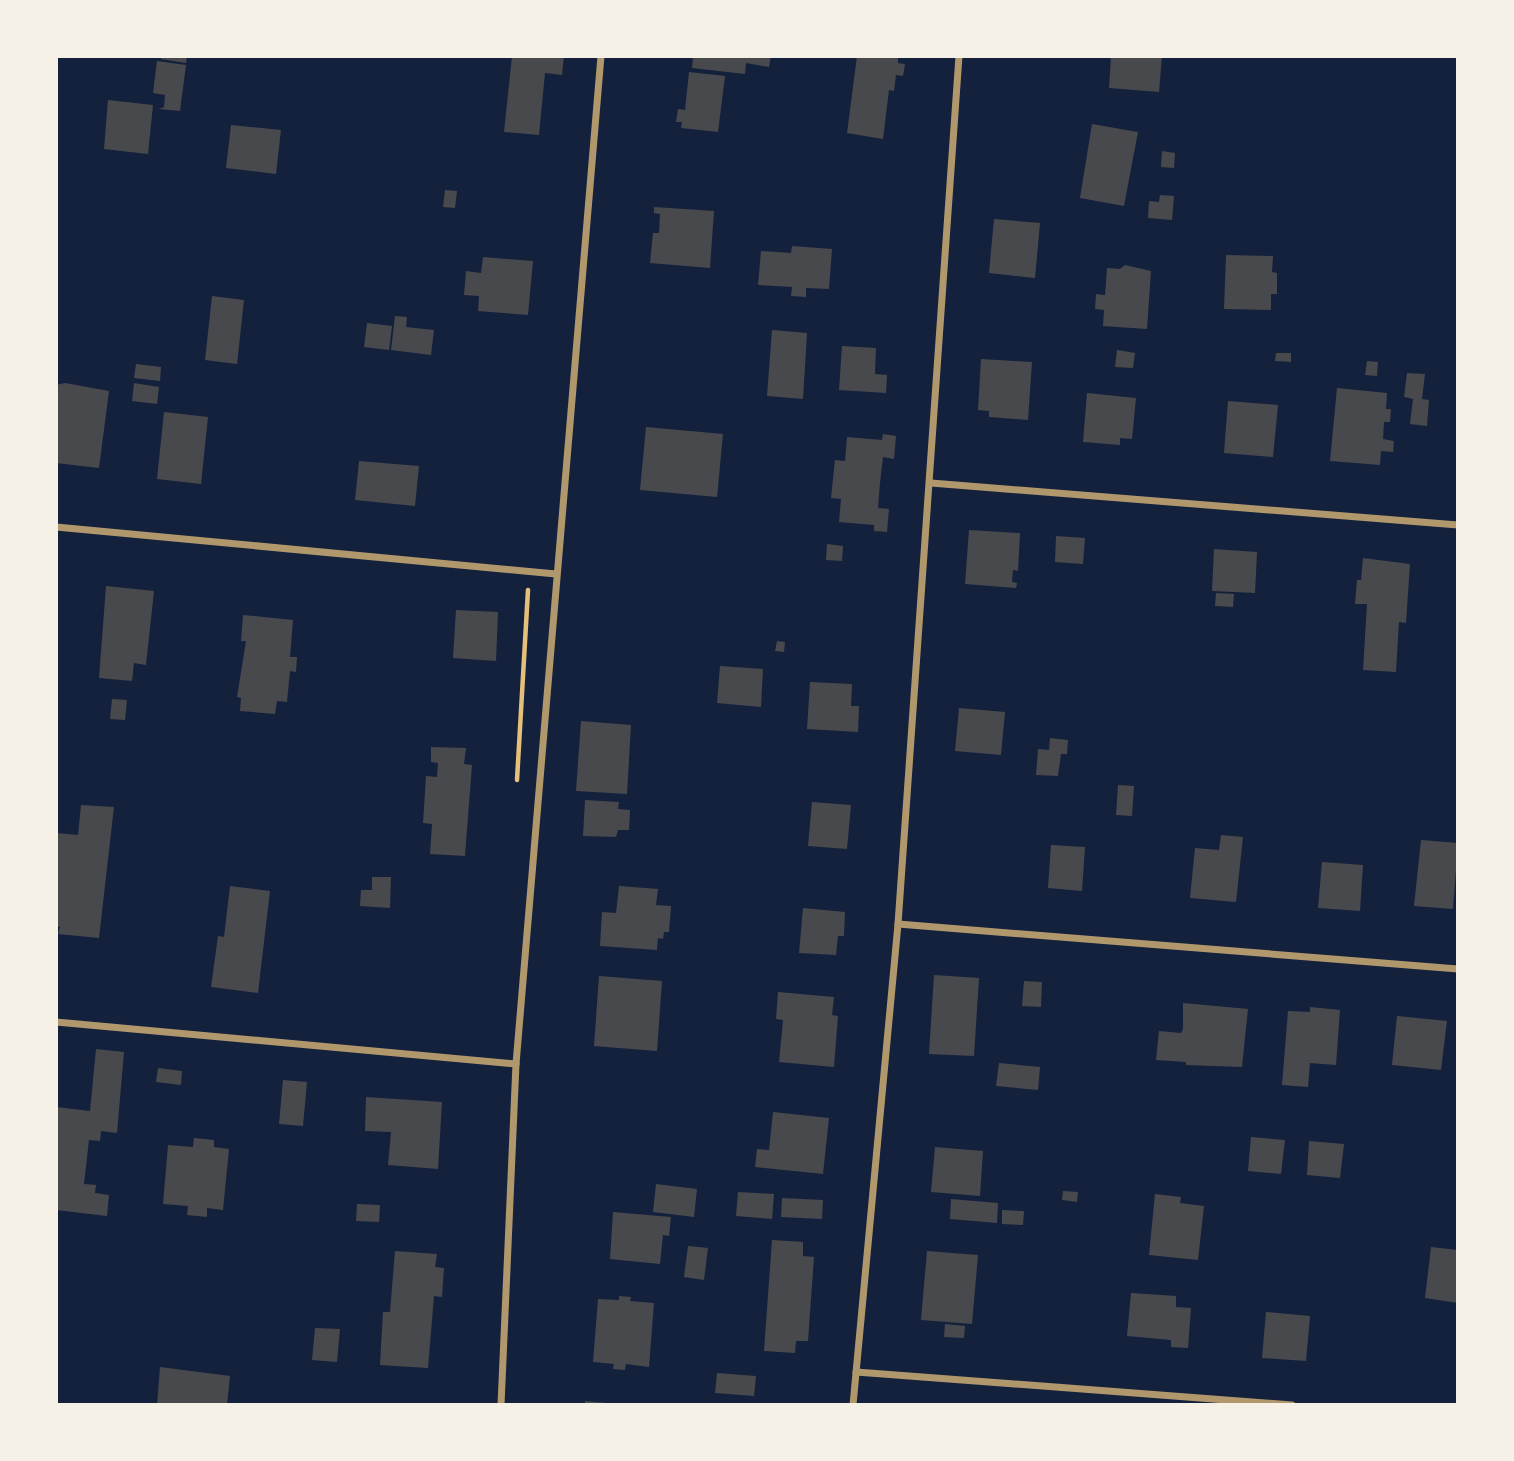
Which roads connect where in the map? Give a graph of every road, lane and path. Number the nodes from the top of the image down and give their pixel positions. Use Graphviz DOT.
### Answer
graph roads {
  1 [pos="601,56"];
  2 [pos="959,56"];
  3 [pos="931,483"];
  4 [pos="1458,525"];
  5 [pos="56,527"];
  6 [pos="556,574"];
  7 [pos="528,587"];
  8 [pos="517,782"];
  9 [pos="898,924"];
  10 [pos="1458,969"];
  11 [pos="56,1022"];
  12 [pos="516,1064"];
  13 [pos="856,1372"];
  14 [pos="501,1405"];
  15 [pos="853,1405"];
  16 [pos="1292,1405"];
  1 -- 6 [label="street"];
  2 -- 3 [label="street"];
  3 -- 4 [label="street"];
  3 -- 9 [label="street"];
  5 -- 6 [label="street"];
  6 -- 12 [label="street"];
  7 -- 8 [label="path"];
  9 -- 10 [label="street"];
  9 -- 13 [label="street"];
  11 -- 12 [label="street"];
  12 -- 14 [label="street"];
  13 -- 15 [label="street"];
  13 -- 16 [label="street"];
}
